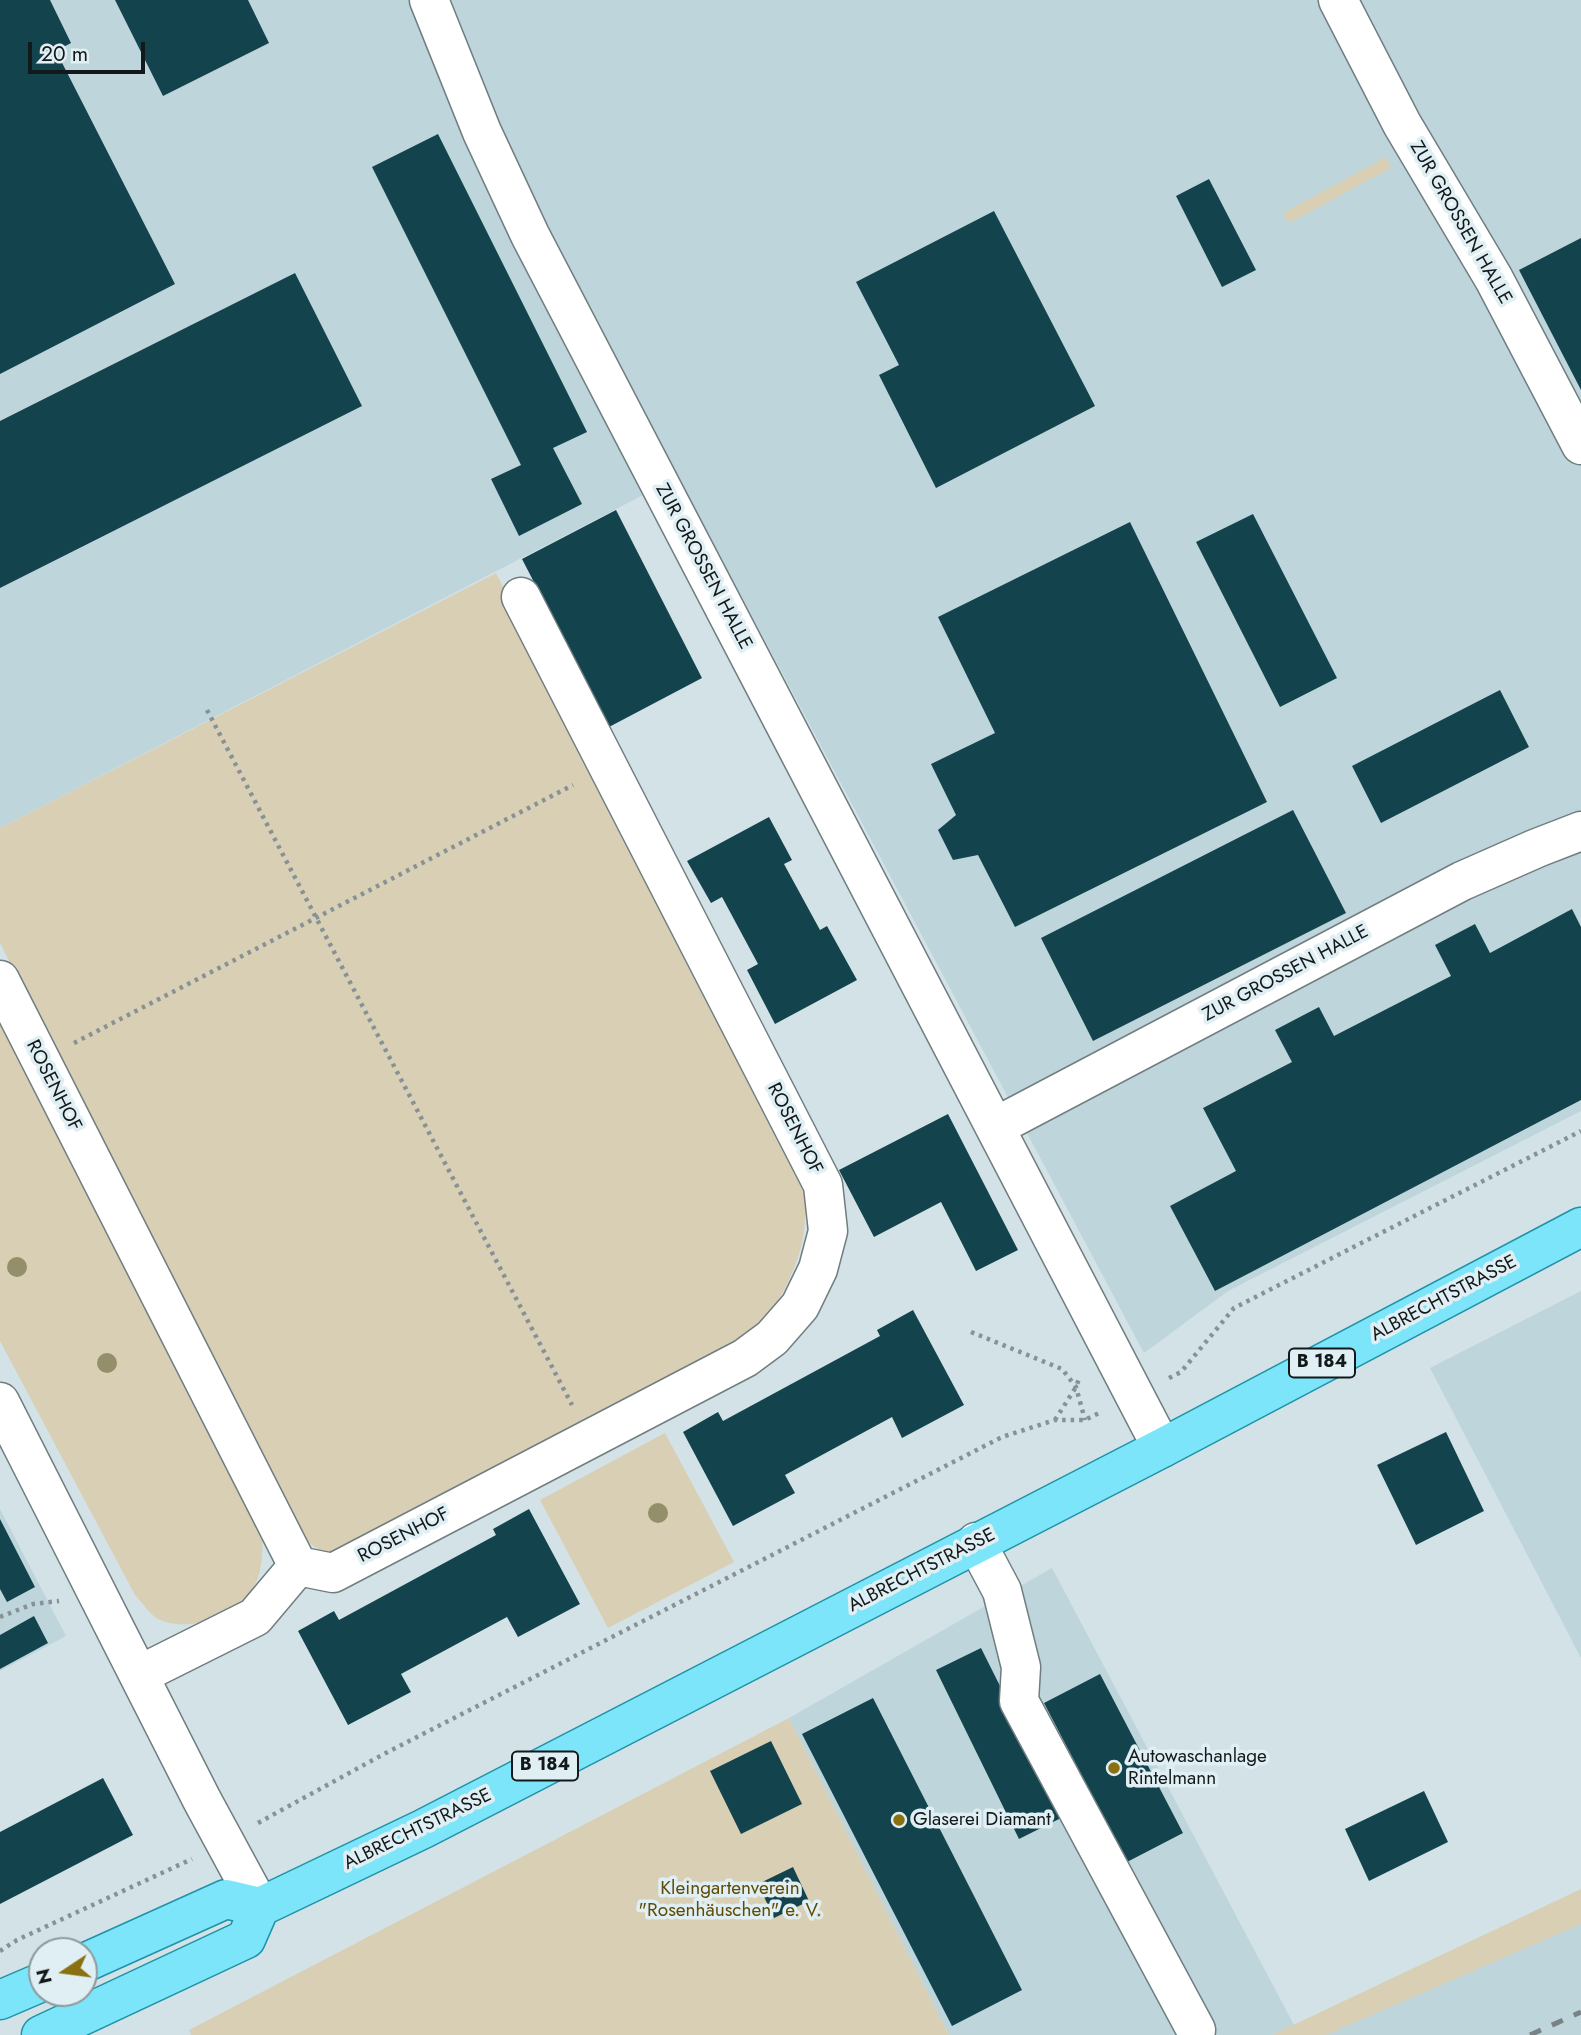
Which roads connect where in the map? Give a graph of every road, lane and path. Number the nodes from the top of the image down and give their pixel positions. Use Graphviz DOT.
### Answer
graph roads {
  1 [pos="429,0"];
  2 [pos="1338,0"];
  3 [pos="1581,445"];
  4 [pos="521,597"];
  5 [pos="207,710"];
  6 [pos="608,767"];
  7 [pos="1581,831"];
  8 [pos="315,918"];
  9 [pos="0,980"];
  10 [pos="40,1061"];
  11 [pos="995,1127"];
  12 [pos="1581,1131"];
  13 [pos="1581,1227"];
  14 [pos="971,1332"];
  15 [pos="1135,1396"];
  16 [pos="0,1402"];
  17 [pos="1085,1420"];
  18 [pos="590,1440"];
  19 [pos="1162,1448"];
  20 [pos="976,1542"];
  21 [pos="298,1566"];
  22 [pos="100,1598"];
  23 [pos="0,1618"];
  24 [pos="139,1675"];
  25 [pos="224,1842"];
  26 [pos="260,1907"];
  27 [pos="0,1951"];
  28 [pos="98,1958"];
  29 [pos="28,1988"];
  30 [pos="0,2000"];
  31 [pos="1196,2030"];
  32 [pos="41,2035"];
  1 -- 11 [label="street, ZUR GROSSEN HALLE"];
  2 -- 3 [label="street, ZUR GROSSEN HALLE"];
  4 -- 6 [label="street, ROSENHOF"];
  5 -- 8 [label="path"];
  6 -- 8 [label="path"];
  6 -- 18 [label="street, ROSENHOF"];
  7 -- 11 [label="street, ZUR GROSSEN HALLE"];
  8 -- 10 [label="path"];
  8 -- 18 [label="path"];
  9 -- 10 [label="street, ROSENHOF"];
  10 -- 21 [label="street, ROSENHOF"];
  11 -- 15 [label="street, ZUR GROSSEN HALLE"];
  12 -- 15 [label="path"];
  13 -- 19 [label="main road, ALBRECHTSTRASSE / B 184"];
  14 -- 17 [label="path"];
  15 -- 17 [label="path"];
  15 -- 19 [label="street, ZUR GROSSEN HALLE"];
  16 -- 22 [label="street"];
  17 -- 25 [label="path"];
  18 -- 21 [label="street, ROSENHOF"];
  19 -- 20 [label="main road, ALBRECHTSTRASSE / B 184"];
  20 -- 26 [label="main road, ALBRECHTSTRASSE / B 184"];
  20 -- 31 [label="street"];
  21 -- 24 [label="street"];
  22 -- 23 [label="path"];
  22 -- 24 [label="street"];
  24 -- 25 [label="street"];
  25 -- 26 [label="street"];
  25 -- 27 [label="path"];
  26 -- 28 [label="main road"];
  26 -- 32 [label="main road"];
  29 -- 30 [label="main road"];
}
